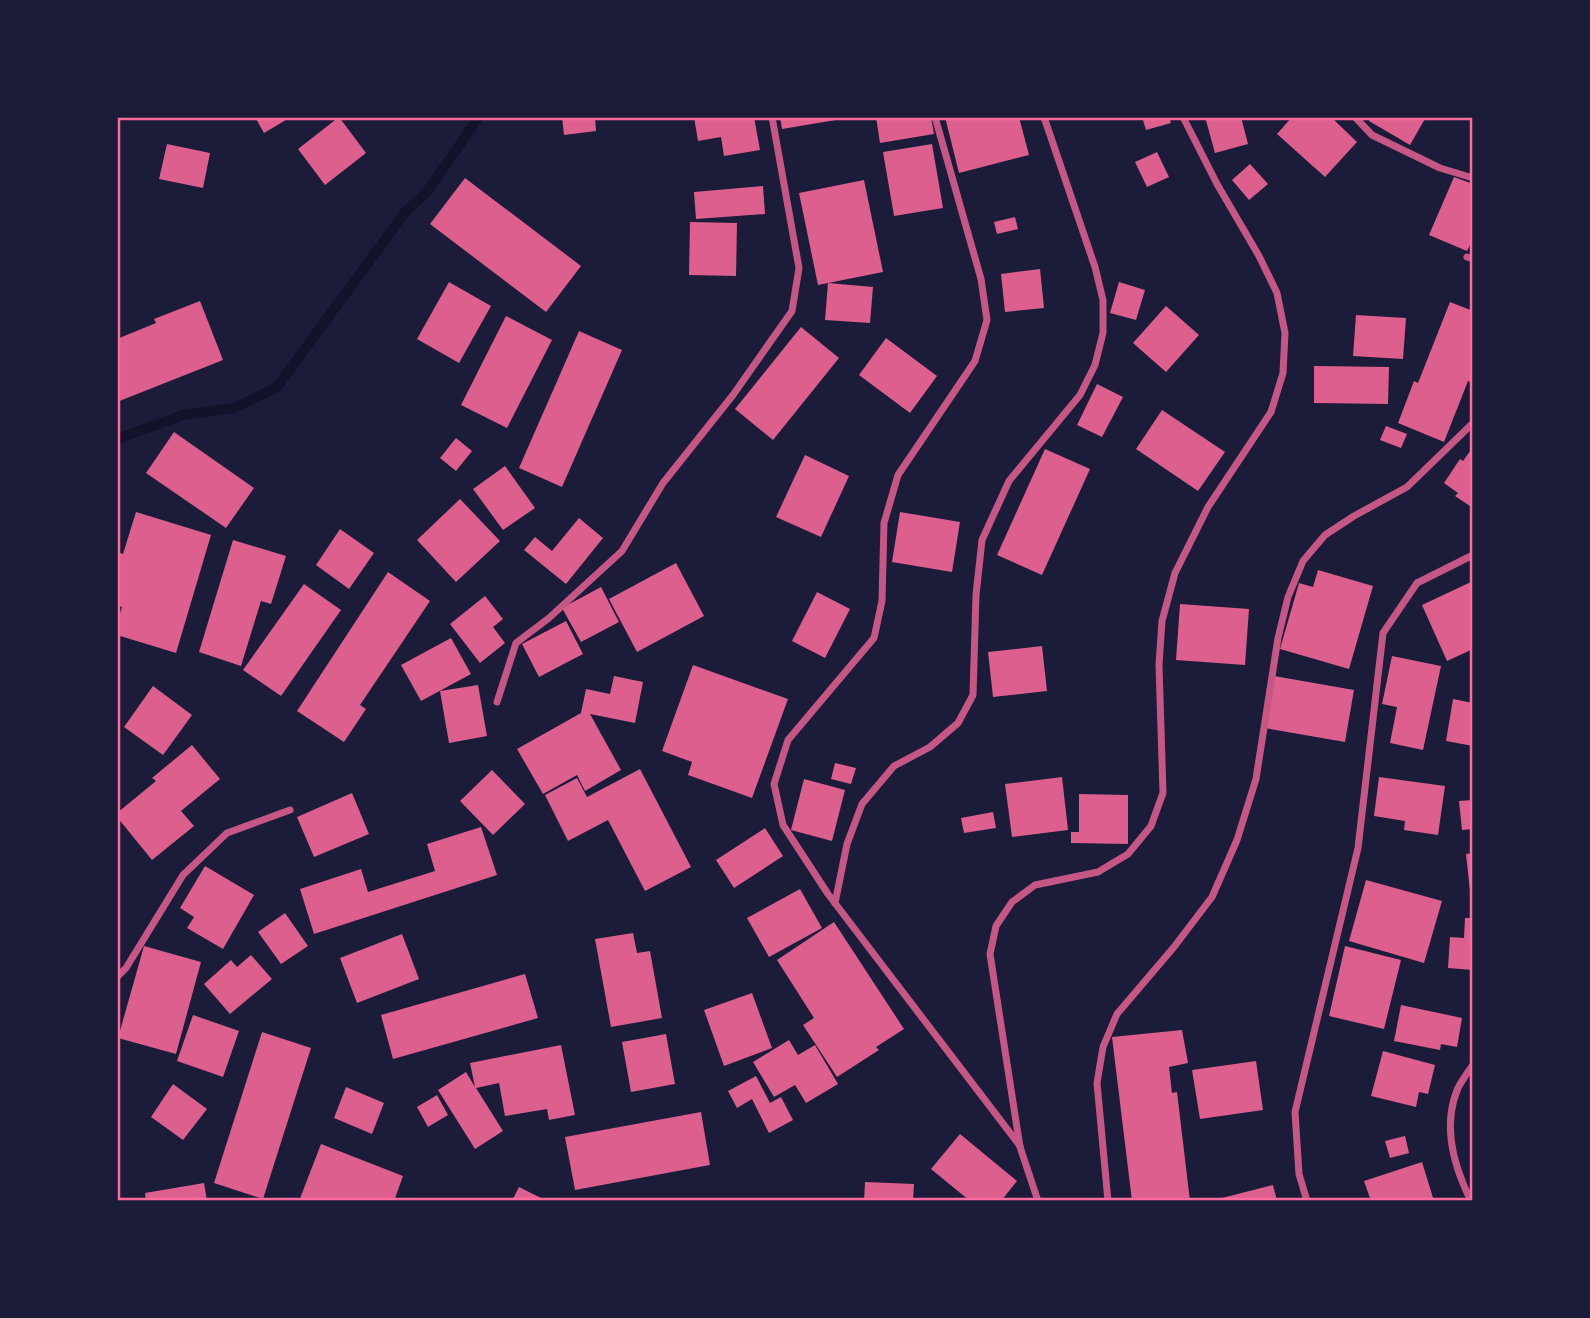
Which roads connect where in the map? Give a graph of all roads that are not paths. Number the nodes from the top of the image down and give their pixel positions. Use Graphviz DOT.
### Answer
graph roads {
  1 [pos="772,117"];
  2 [pos="935,117"];
  3 [pos="1044,117"];
  4 [pos="1183,117"];
  5 [pos="1355,117"];
  6 [pos="1473,178"];
  7 [pos="1473,423"];
  8 [pos="1473,555"];
  9 [pos="498,702"];
  10 [pos="290,810"];
  11 [pos="835,904"];
  12 [pos="117,977"];
  13 [pos="1473,1065"];
  14 [pos="1020,1147"];
  15 [pos="1038,1201"];
  16 [pos="1108,1201"];
  17 [pos="1307,1201"];
  18 [pos="1471,1201"];
  1 -- 9 [label="street"];
  2 -- 11 [label="street"];
  3 -- 11 [label="street"];
  4 -- 14 [label="street"];
  5 -- 6 [label="street"];
  7 -- 16 [label="street"];
  8 -- 17 [label="street"];
  10 -- 12 [label="street"];
  11 -- 14 [label="street"];
  13 -- 18 [label="street"];
  14 -- 15 [label="street"];
}
